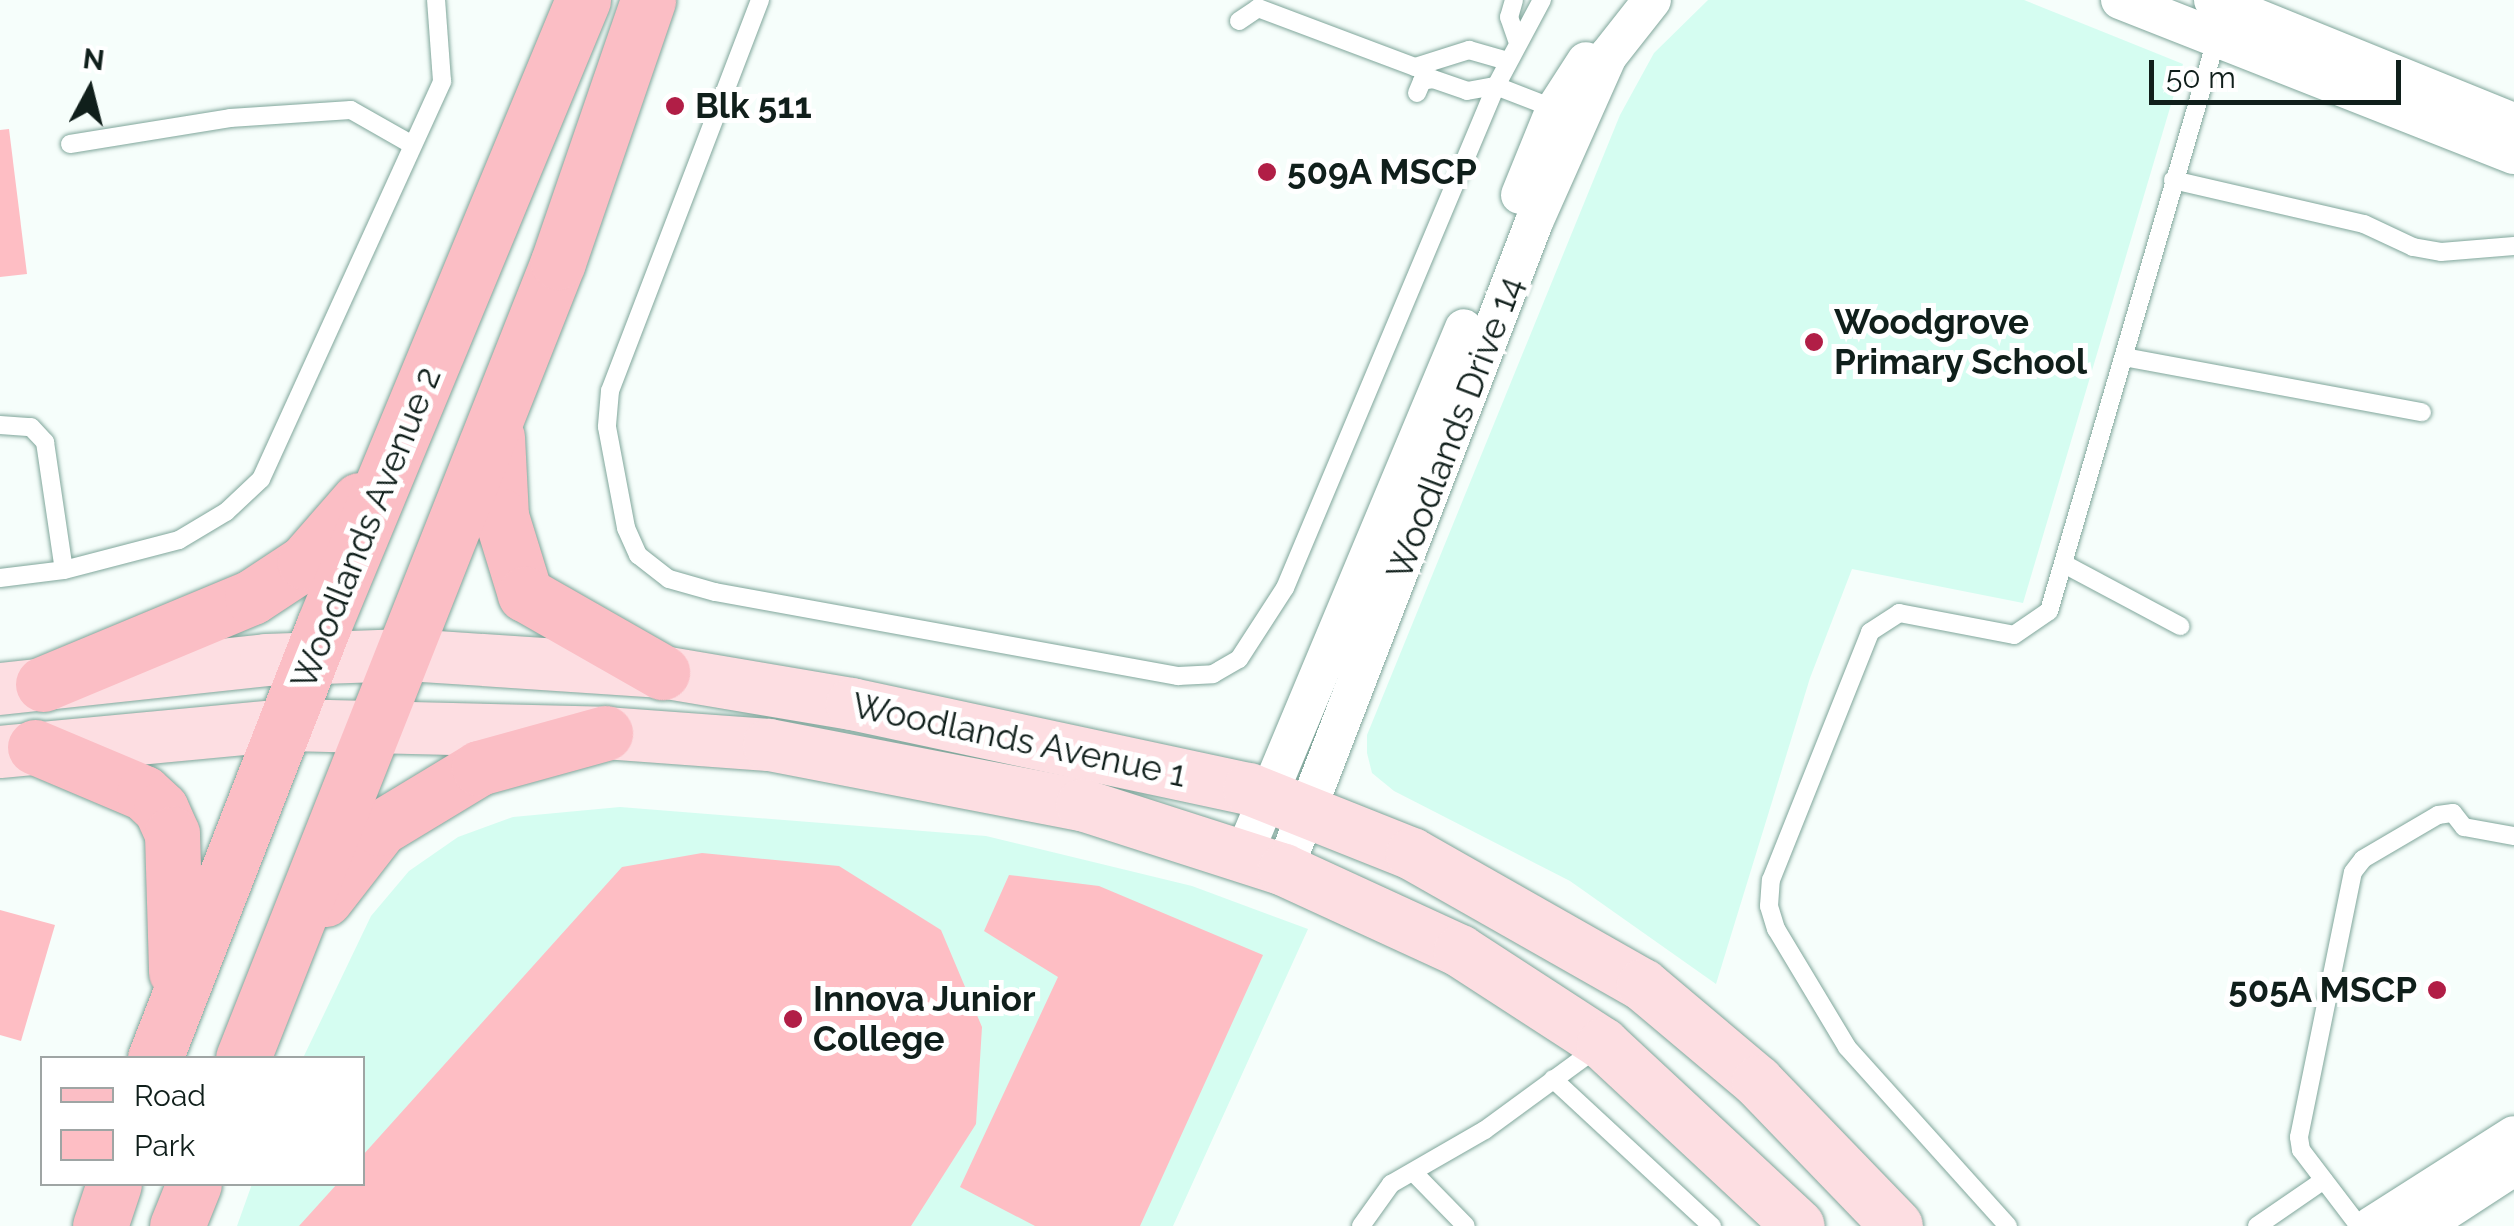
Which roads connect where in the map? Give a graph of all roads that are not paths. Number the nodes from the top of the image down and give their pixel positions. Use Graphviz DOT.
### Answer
graph roads {
  1 [pos="436,0"];
  2 [pos="583,0"];
  3 [pos="648,0"];
  4 [pos="760,0"];
  5 [pos="1514,0"];
  6 [pos="1542,0"];
  7 [pos="1626,0"];
  8 [pos="1652,0"];
  9 [pos="2120,0"];
  10 [pos="2220,14"];
  11 [pos="1239,21"];
  12 [pos="1517,40"];
  13 [pos="1507,61"];
  14 [pos="1496,86"];
  15 [pos="1417,93"];
  16 [pos="1568,114"];
  17 [pos="2514,122"];
  18 [pos="409,143"];
  19 [pos="70,144"];
  20 [pos="2514,155"];
  21 [pos="2173,180"];
  22 [pos="2514,246"];
  23 [pos="2124,356"];
  24 [pos="2422,412"];
  25 [pos="496,414"];
  26 [pos="0,425"];
  27 [pos="388,466"];
  28 [pos="2064,564"];
  29 [pos="64,570"];
  30 [pos="0,578"];
  31 [pos="2180,626"];
  32 [pos="407,655"];
  33 [pos="310,658"];
  34 [pos="662,672"];
  35 [pos="22,686"];
  36 [pos="288,725"];
  37 [pos="374,728"];
  38 [pos="606,733"];
  39 [pos="17,750"];
  40 [pos="1287,802"];
  41 [pos="2514,836"];
  42 [pos="1264,864"];
  43 [pos="287,946"];
  44 [pos="176,995"];
  45 [pos="1603,1044"];
  46 [pos="156,1056"];
  47 [pos="244,1056"];
  48 [pos="1553,1079"];
  49 [pos="2514,1135"];
  50 [pos="2514,1167"];
  51 [pos="1416,1175"];
  52 [pos="2324,1180"];
  53 [pos="113,1186"];
  54 [pos="193,1186"];
  55 [pos="100,1226"];
  56 [pos="177,1226"];
  57 [pos="1361,1226"];
  58 [pos="1466,1226"];
  59 [pos="1712,1226"];
  60 [pos="1799,1226"];
  61 [pos="1898,1226"];
  62 [pos="2008,1226"];
  63 [pos="2257,1226"];
  64 [pos="2359,1226"];
  65 [pos="2372,1226"];
  66 [pos="2423,1226"];
  1 -- 18 [label="lane"];
  2 -- 27 [label="main road, Woodlands Avenue 2"];
  3 -- 25 [label="main road"];
  4 -- 14 [label="lane"];
  5 -- 12 [label="lane"];
  6 -- 12 [label="lane"];
  7 -- 16 [label="street, Woodlands Drive 14"];
  8 -- 16 [label="street, Woodlands Drive 14"];
  9 -- 10 [label="street"];
  10 -- 17 [label="street"];
  10 -- 20 [label="street"];
  10 -- 21 [label="lane"];
  11 -- 13 [label="lane"];
  12 -- 13 [label="lane"];
  13 -- 14 [label="lane"];
  14 -- 15 [label="lane"];
  14 -- 16 [label="lane"];
  16 -- 40 [label="street, Woodlands Drive 14"];
  18 -- 19 [label="lane"];
  18 -- 29 [label="lane"];
  21 -- 22 [label="lane"];
  21 -- 23 [label="lane"];
  23 -- 24 [label="lane"];
  23 -- 28 [label="lane"];
  25 -- 32 [label="main road"];
  25 -- 34 [label="main road"];
  26 -- 29 [label="lane"];
  27 -- 33 [label="main road, Woodlands Avenue 2"];
  27 -- 35 [label="main road"];
  28 -- 31 [label="lane"];
  28 -- 62 [label="lane"];
  29 -- 30 [label="lane"];
  32 -- 33 [label="street, Woodlands Avenue 1"];
  32 -- 34 [label="street, Woodlands Avenue 1"];
  32 -- 37 [label="main road"];
  33 -- 35 [label="street, Woodlands Avenue 1"];
  33 -- 36 [label="main road, Woodlands Avenue 2"];
  34 -- 40 [label="street, Woodlands Avenue 1"];
  36 -- 37 [label="street, Woodlands Avenue 1"];
  36 -- 39 [label="street, Woodlands Avenue 1"];
  36 -- 44 [label="main road, Woodlands Avenue 2"];
  37 -- 38 [label="street, Woodlands Avenue 1"];
  37 -- 43 [label="main road"];
  38 -- 42 [label="street, Woodlands Avenue 1"];
  38 -- 43 [label="main road"];
  39 -- 44 [label="main road"];
  40 -- 42 [label="street, Woodlands Drive 14"];
  40 -- 61 [label="street, Woodlands Avenue 1"];
  41 -- 52 [label="lane"];
  42 -- 45 [label="street, Woodlands Avenue 1"];
  43 -- 47 [label="main road"];
  44 -- 46 [label="main road, Woodlands Avenue 2"];
  45 -- 48 [label="lane"];
  45 -- 60 [label="street, Woodlands Avenue 1"];
  48 -- 51 [label="lane"];
  48 -- 59 [label="lane"];
  49 -- 65 [label="street"];
  50 -- 66 [label="street"];
  51 -- 57 [label="lane"];
  51 -- 58 [label="lane"];
  52 -- 63 [label="lane"];
  52 -- 64 [label="lane"];
  53 -- 55 [label="main road"];
  54 -- 56 [label="main road"];
}
